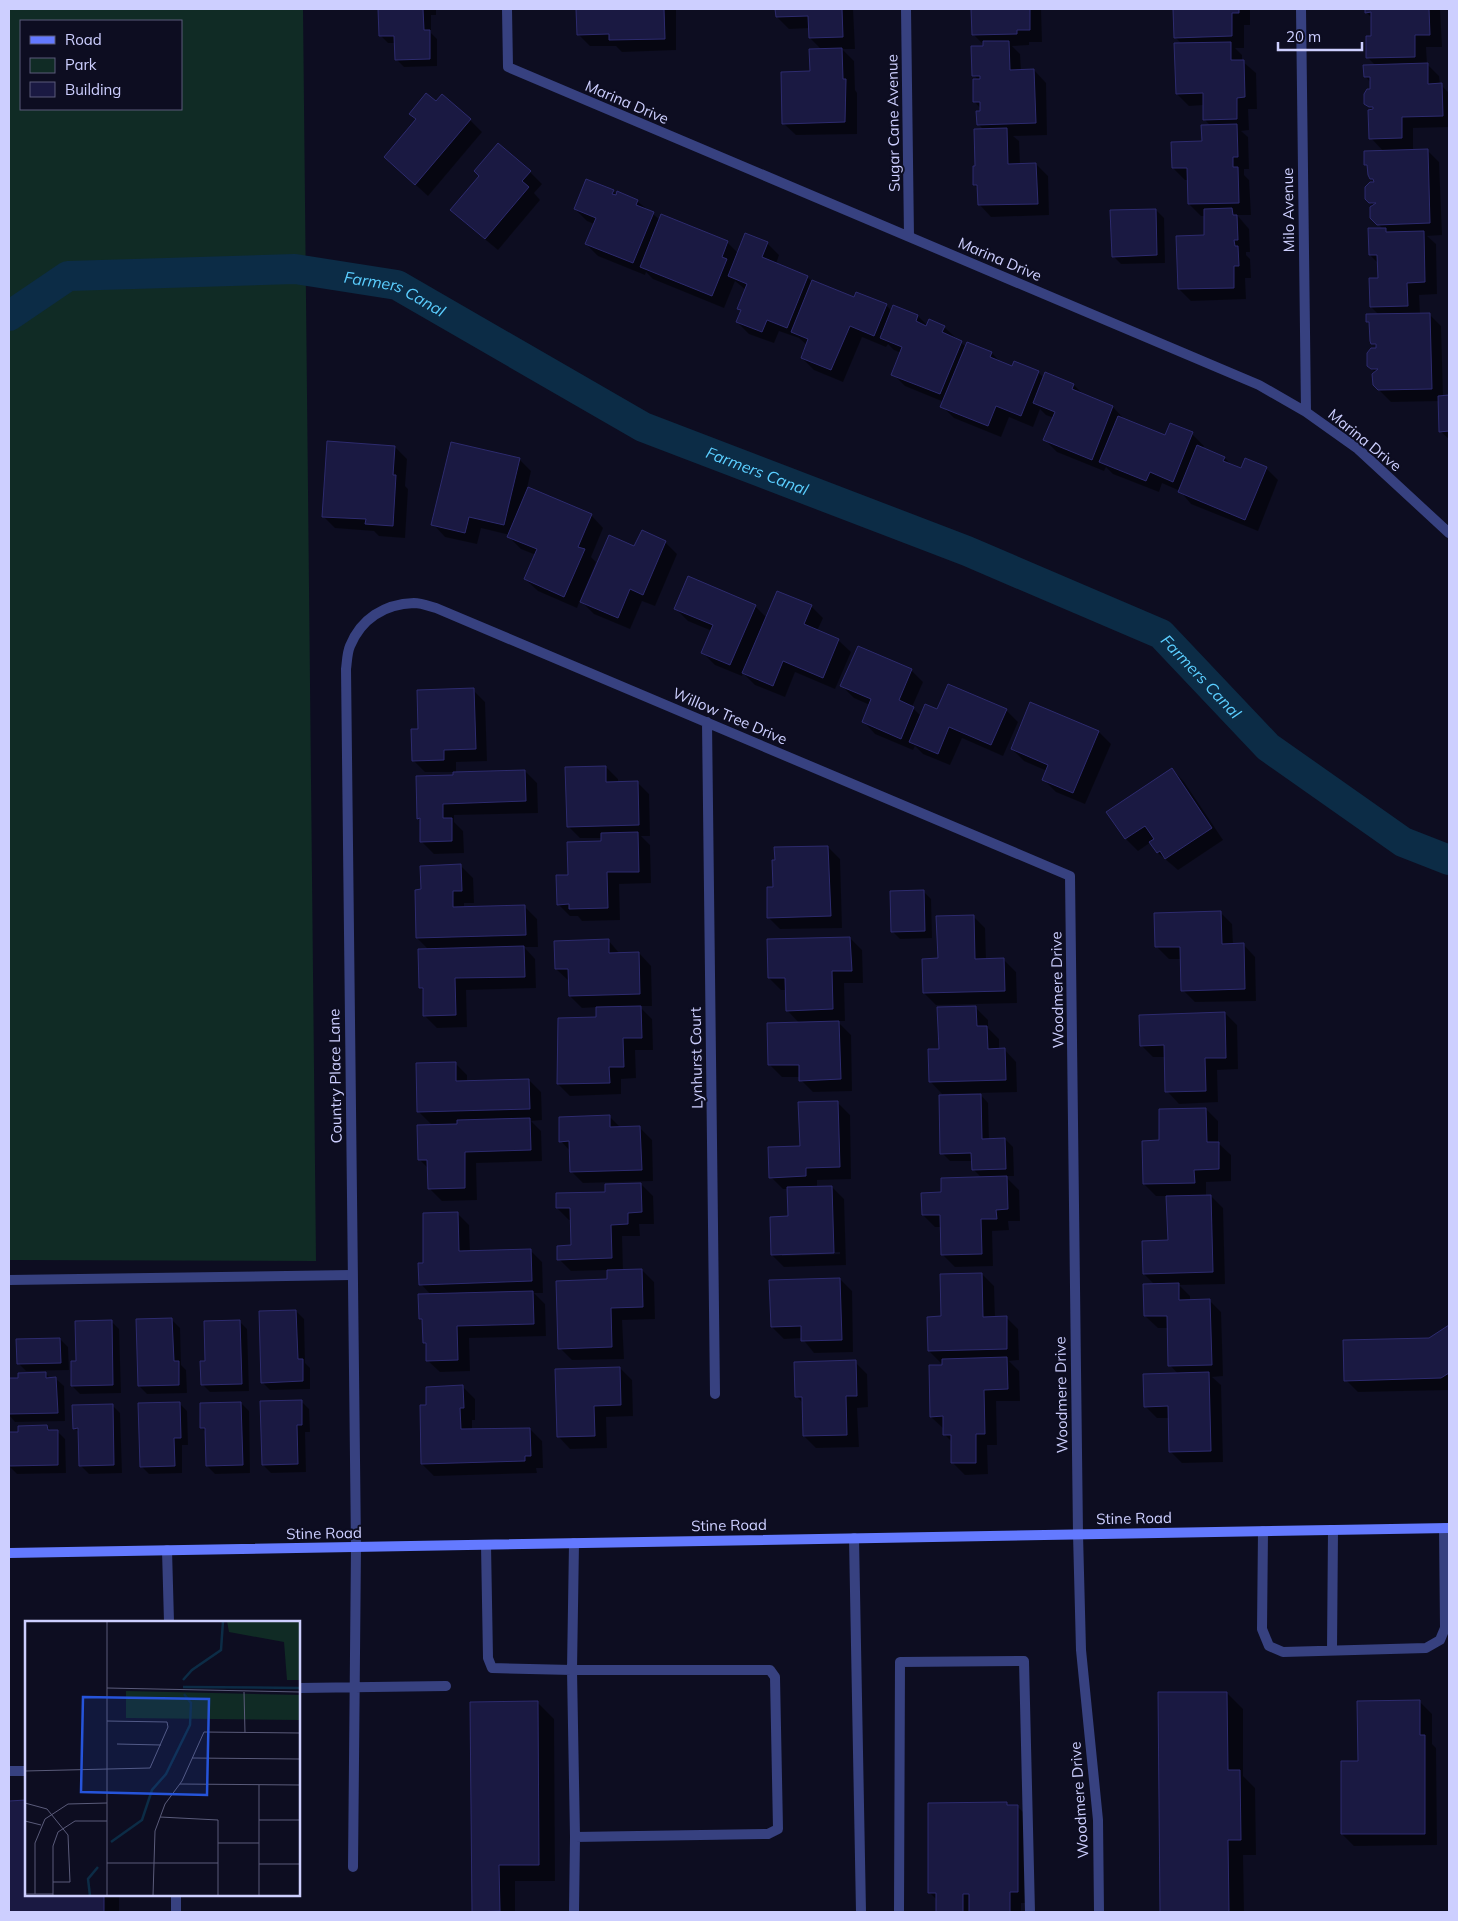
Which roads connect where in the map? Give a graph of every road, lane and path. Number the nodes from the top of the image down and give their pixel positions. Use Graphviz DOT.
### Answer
graph roads {
  1 [pos="507,9"];
  2 [pos="906,9"];
  3 [pos="1301,9"];
  4 [pos="909,237"];
  5 [pos="1306,412"];
  6 [pos="1449,533"];
  7 [pos="374,614"];
  8 [pos="707,722"];
  9 [pos="1070,876"];
  10 [pos="352,1275"];
  11 [pos="9,1280"];
  12 [pos="715,1394"];
  13 [pos="1447,1528"];
  14 [pos="1332,1530"];
  15 [pos="1263,1531"];
  16 [pos="1078,1534"];
  17 [pos="854,1538"];
  18 [pos="574,1543"];
  19 [pos="486,1545"];
  20 [pos="356,1547"];
  21 [pos="167,1550"];
  22 [pos="9,1553"];
  23 [pos="169,1621"];
  24 [pos="1332,1650"];
  25 [pos="572,1670"];
  26 [pos="446,1686"];
  27 [pos="354,1687"];
  28 [pos="300,1688"];
  29 [pos="9,1771"];
  30 [pos="25,1771"];
  31 [pos="575,1837"];
  32 [pos="354,1866"];
  33 [pos="176,1896"];
  34 [pos="176,1912"];
  35 [pos="574,1912"];
  36 [pos="861,1912"];
  37 [pos="899,1912"];
  38 [pos="1030,1912"];
  39 [pos="1099,1912"];
  1 -- 4 [label="street, Marina Drive"];
  2 -- 4 [label="street, Sugar Cane Avenue"];
  3 -- 5 [label="street, Milo Avenue"];
  4 -- 5 [label="street, Marina Drive"];
  5 -- 6 [label="street, Marina Drive"];
  7 -- 8 [label="street, Willow Tree Drive"];
  7 -- 10 [label="street, Country Place Lane"];
  8 -- 9 [label="street, Willow Tree Drive"];
  8 -- 12 [label="street, Lynhurst Court"];
  9 -- 16 [label="street, Woodmere Drive"];
  10 -- 11 [label="street"];
  10 -- 20 [label="street, Country Place Lane"];
  13 -- 14 [label="main road, Stine Road"];
  13 -- 24 [label="street"];
  14 -- 15 [label="main road, Stine Road"];
  14 -- 24 [label="street"];
  15 -- 16 [label="main road, Stine Road"];
  15 -- 24 [label="street"];
  16 -- 17 [label="main road, Stine Road"];
  16 -- 39 [label="street, Woodmere Drive"];
  17 -- 18 [label="main road, Stine Road"];
  17 -- 36 [label="street"];
  18 -- 19 [label="main road, Stine Road"];
  18 -- 25 [label="street"];
  19 -- 20 [label="main road, Stine Road"];
  19 -- 25 [label="street"];
  20 -- 21 [label="main road, Stine Road"];
  20 -- 27 [label="street, Country Place Lane"];
  21 -- 22 [label="main road, Stine Road"];
  21 -- 23 [label="street"];
  25 -- 31 [label="street"];
  25 -- 31 [label="street"];
  26 -- 27 [label="street"];
  27 -- 28 [label="street"];
  27 -- 32 [label="street, Country Place Lane"];
  29 -- 30 [label="street"];
  31 -- 35 [label="street"];
  33 -- 34 [label="street"];
  37 -- 38 [label="street"];
}
